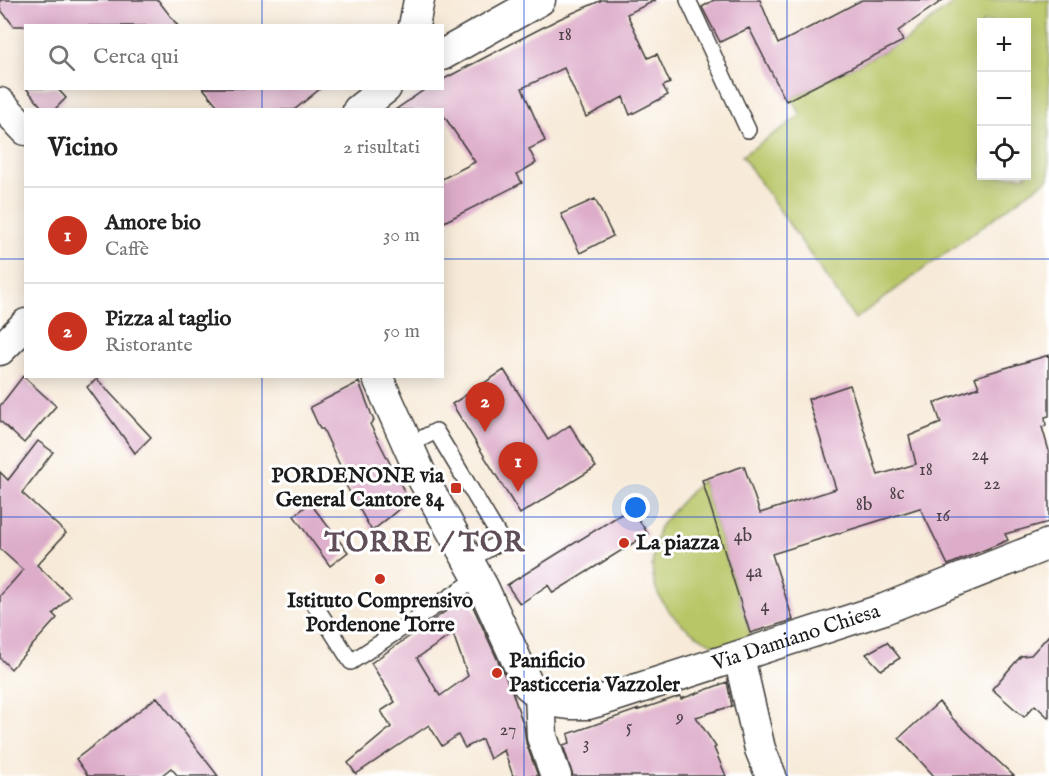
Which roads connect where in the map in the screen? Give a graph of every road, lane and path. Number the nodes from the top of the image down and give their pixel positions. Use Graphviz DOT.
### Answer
graph roads {
  1 [pos="418,0"];
  2 [pos="540,0"];
  3 [pos="687,0"];
  4 [pos="414,24"];
  5 [pos="444,54"];
  6 [pos="383,90"];
  7 [pos="0,103"];
  8 [pos="361,108"];
  9 [pos="24,128"];
  10 [pos="748,130"];
  11 [pos="24,326"];
  12 [pos="0,350"];
  13 [pos="378,378"];
  14 [pos="1049,544"];
  15 [pos="473,569"];
  16 [pos="313,602"];
  17 [pos="739,657"];
  18 [pos="540,695"];
  19 [pos="556,776"];
  20 [pos="771,776"];
  1 -- 4 [label="street"];
  2 -- 5 [label="street"];
  3 -- 10 [label="lane"];
  6 -- 8 [label="street"];
  7 -- 9 [label="street"];
  11 -- 12 [label="street"];
  13 -- 15 [label="street"];
  14 -- 17 [label="street, Via Damiano Chiesa"];
  15 -- 16 [label="lane"];
  15 -- 18 [label="street"];
  17 -- 18 [label="street, Via Damiano Chiesa"];
  17 -- 20 [label="street"];
  18 -- 19 [label="street"];
}
